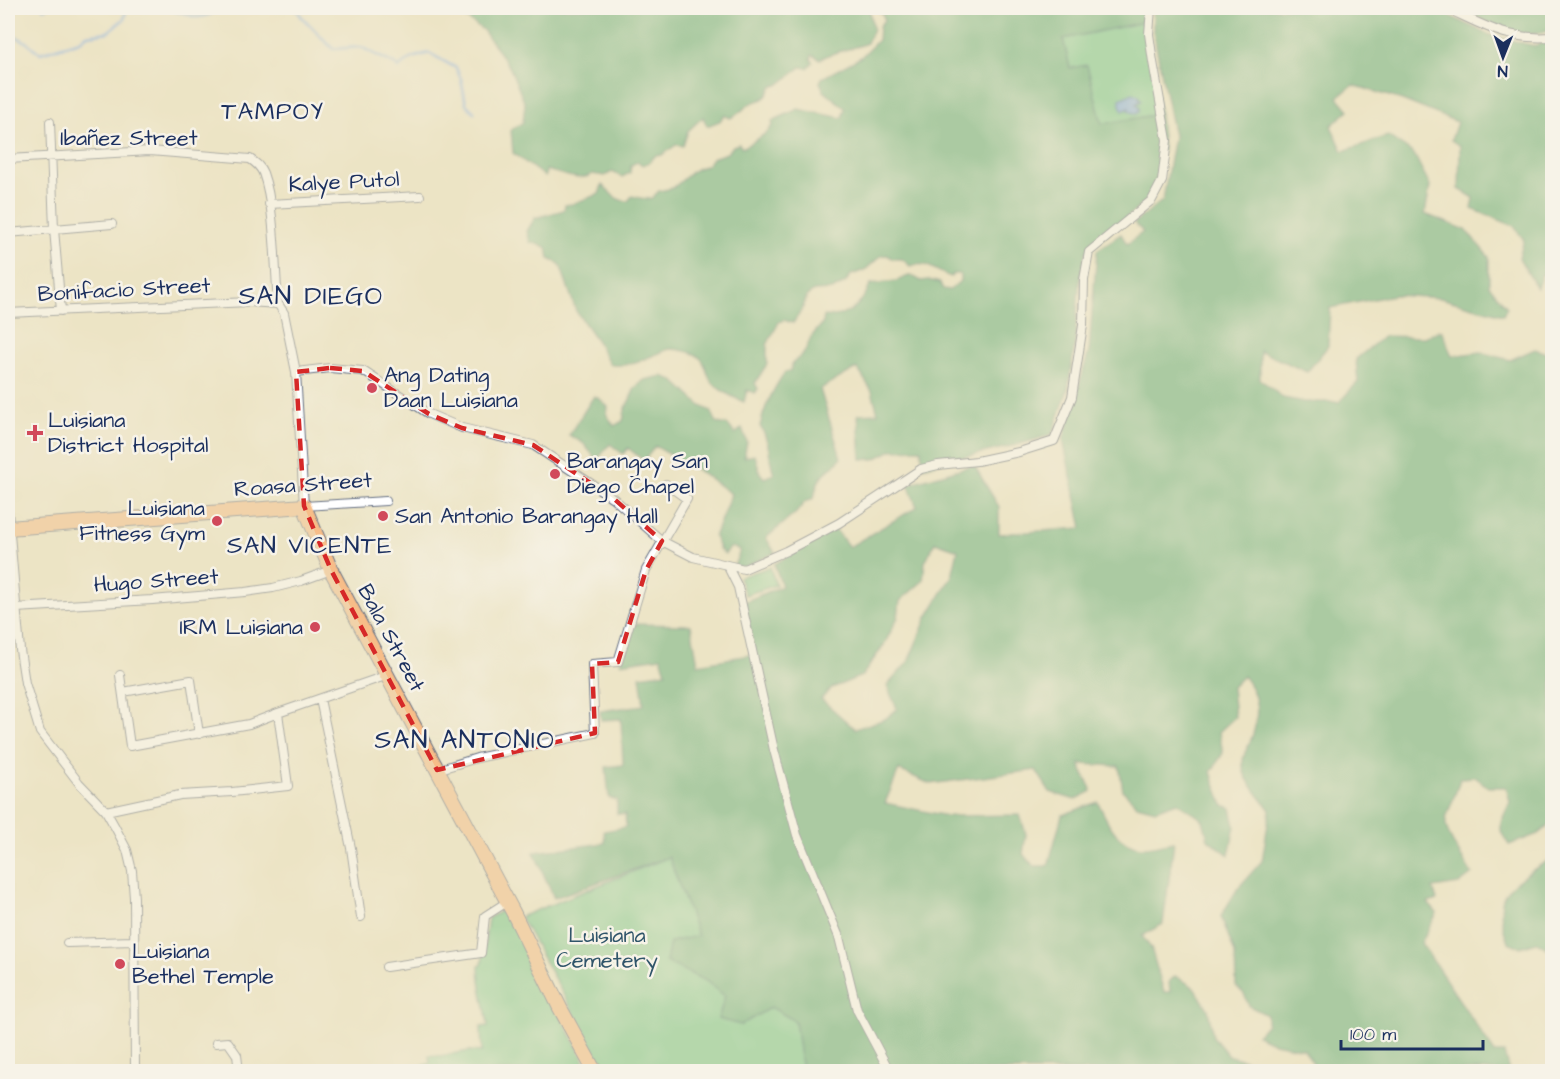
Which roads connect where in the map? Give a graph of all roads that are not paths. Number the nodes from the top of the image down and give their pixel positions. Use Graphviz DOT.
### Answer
graph roads {
  1 [pos="1150,8"];
  2 [pos="1446,8"];
  3 [pos="1552,35"];
  4 [pos="50,122"];
  5 [pos="51,157"];
  6 [pos="8,159"];
  7 [pos="250,159"];
  8 [pos="420,195"];
  9 [pos="269,204"];
  10 [pos="112,224"];
  11 [pos="54,229"];
  12 [pos="8,233"];
  13 [pos="278,304"];
  14 [pos="62,311"];
  15 [pos="8,313"];
  16 [pos="296,372"];
  17 [pos="666,484"];
  18 [pos="386,501"];
  19 [pos="304,506"];
  20 [pos="8,511"];
  21 [pos="9,528"];
  22 [pos="662,541"];
  23 [pos="728,567"];
  24 [pos="332,570"];
  25 [pos="16,608"];
  26 [pos="120,675"];
  27 [pos="388,675"];
  28 [pos="123,692"];
  29 [pos="320,699"];
  30 [pos="278,713"];
  31 [pos="199,734"];
  32 [pos="437,770"];
  33 [pos="106,811"];
  34 [pos="507,902"];
  35 [pos="361,918"];
  36 [pos="134,941"];
  37 [pos="67,943"];
  38 [pos="386,967"];
  39 [pos="216,1043"];
  40 [pos="135,1071"];
  41 [pos="239,1071"];
  42 [pos="595,1071"];
  43 [pos="890,1071"];
  1 -- 23 [label="street"];
  2 -- 3 [label="street"];
  4 -- 5 [label="street"];
  5 -- 6 [label="street, Ibañez Street"];
  5 -- 7 [label="street, Ibañez Street"];
  5 -- 11 [label="street"];
  7 -- 9 [label="street, Bala Street"];
  8 -- 9 [label="street, Kalye Putol"];
  9 -- 13 [label="street, Bala Street"];
  10 -- 11 [label="street"];
  11 -- 12 [label="street"];
  11 -- 14 [label="street"];
  13 -- 14 [label="street, Bonifacio Street"];
  13 -- 16 [label="street, Bala Street"];
  14 -- 15 [label="street, Bonifacio Street"];
  16 -- 19 [label="street, Bala Street"];
  16 -- 22 [label="street"];
  17 -- 22 [label="street"];
  18 -- 19 [label="street, Roasa Street"];
  19 -- 21 [label="main road, Roasa Street"];
  19 -- 24 [label="main road, Bala Street"];
  20 -- 21 [label="street"];
  21 -- 25 [label="street"];
  22 -- 23 [label="street"];
  22 -- 32 [label="street"];
  23 -- 43 [label="street"];
  24 -- 25 [label="street, Hugo Street"];
  24 -- 27 [label="main road, Bala Street"];
  25 -- 33 [label="street"];
  26 -- 28 [label="street"];
  27 -- 29 [label="street"];
  27 -- 32 [label="main road, Bala Street"];
  28 -- 31 [label="street"];
  28 -- 31 [label="street"];
  29 -- 30 [label="street"];
  29 -- 35 [label="street"];
  30 -- 31 [label="street"];
  30 -- 33 [label="street"];
  32 -- 34 [label="main road, Bala Street"];
  33 -- 36 [label="street"];
  34 -- 38 [label="street"];
  34 -- 42 [label="main road, Bala Street"];
  36 -- 37 [label="street"];
  36 -- 40 [label="street"];
  39 -- 41 [label="street"];
}
